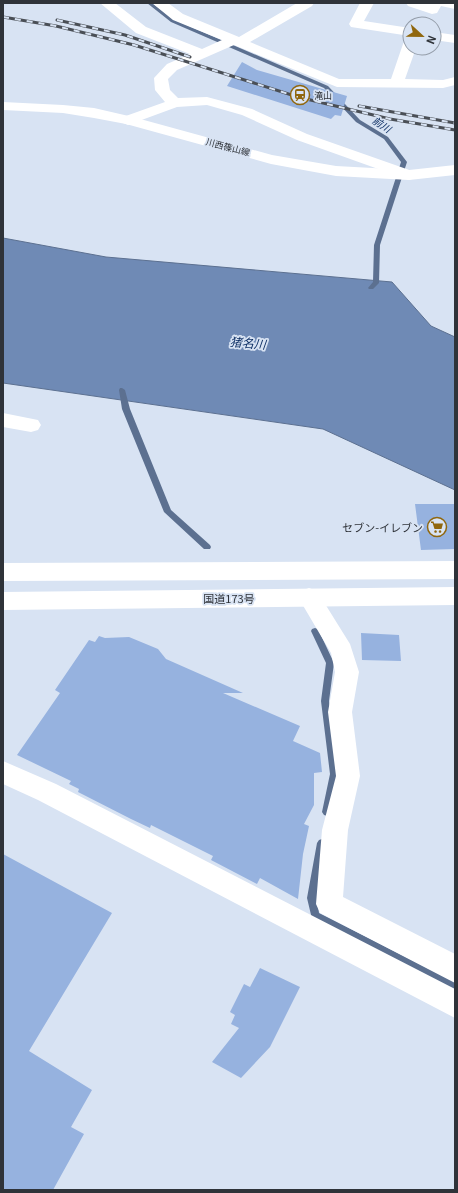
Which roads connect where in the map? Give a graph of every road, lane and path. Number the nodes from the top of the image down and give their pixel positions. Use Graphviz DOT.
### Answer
graph roads {
  1 [pos="106,3"];
  2 [pos="159,3"];
  3 [pos="307,3"];
  4 [pos="367,3"];
  5 [pos="444,3"];
  6 [pos="455,5"];
  7 [pos="402,31"];
  8 [pos="442,37"];
  9 [pos="455,39"];
  10 [pos="237,41"];
  11 [pos="203,54"];
  12 [pos="406,56"];
  13 [pos="455,81"];
  14 [pos="396,82"];
  15 [pos="175,103"];
  16 [pos="3,106"];
  17 [pos="128,120"];
  18 [pos="455,170"];
  19 [pos="409,175"];
  20 [pos="3,420"];
  21 [pos="31,425"];
  22 [pos="455,570"];
  23 [pos="3,572"];
  24 [pos="455,596"];
  25 [pos="309,597"];
  26 [pos="3,601"];
  27 [pos="3,772"];
  28 [pos="455,969"];
  29 [pos="455,1004"];
  1 -- 11 [label="main road"];
  2 -- 10 [label="main road"];
  3 -- 10 [label="main road"];
  4 -- 7 [label="main road"];
  5 -- 6 [label="main road"];
  8 -- 9 [label="main road"];
  10 -- 11 [label="main road"];
  10 -- 14 [label="main road"];
  11 -- 15 [label="main road"];
  12 -- 14 [label="main road"];
  13 -- 14 [label="main road"];
  15 -- 17 [label="main road"];
  15 -- 19 [label="main road"];
  16 -- 17 [label="main road, 川西篠山線"];
  17 -- 19 [label="main road, 川西篠山線"];
  18 -- 19 [label="main road, 川西篠山線"];
  20 -- 21 [label="main road"];
  22 -- 23 [label="main road"];
  24 -- 25 [label="main road, 国道173号"];
  25 -- 26 [label="main road, 国道173号"];
  25 -- 28 [label="main road"];
  27 -- 29 [label="main road"];
}
